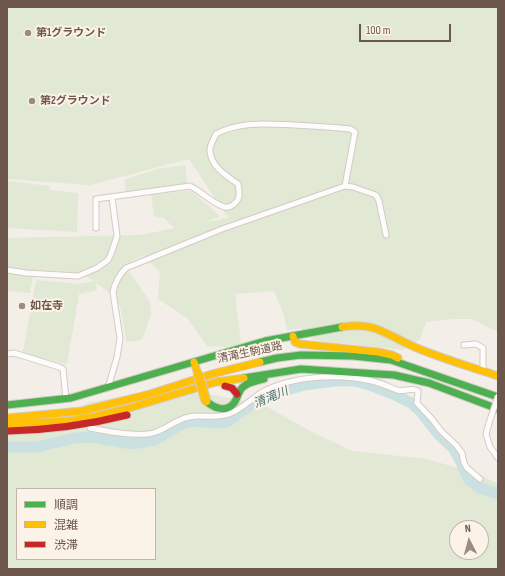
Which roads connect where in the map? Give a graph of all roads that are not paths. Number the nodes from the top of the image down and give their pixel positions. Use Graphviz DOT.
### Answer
graph roads {
  1 [pos="345,186"];
  2 [pos="112,198"];
  3 [pos="96,228"];
  4 [pos="386,235"];
  5 [pos="7,270"];
  6 [pos="294,336"];
  7 [pos="464,345"];
  8 [pos="7,354"];
  9 [pos="194,362"];
  10 [pos="328,370"];
  11 [pos="484,371"];
  12 [pos="426,372"];
  13 [pos="498,376"];
  14 [pos="264,379"];
  15 [pos="225,386"];
  16 [pos="108,388"];
  17 [pos="237,394"];
  18 [pos="498,397"];
  19 [pos="66,399"];
  20 [pos="7,405"];
  21 [pos="498,409"];
  22 [pos="7,418"];
  23 [pos="7,424"];
  24 [pos="89,424"];
  25 [pos="7,431"];
  26 [pos="498,458"];
  27 [pos="480,479"];
  1 -- 2 [label="street"];
  1 -- 4 [label="street"];
  1 -- 16 [label="street"];
  2 -- 3 [label="street"];
  2 -- 5 [label="street"];
  6 -- 9 [label="main road"];
  6 -- 11 [label="main road"];
  6 -- 12 [label="main road"];
  7 -- 11 [label="street"];
  8 -- 19 [label="street"];
  9 -- 16 [label="main road"];
  9 -- 17 [label="main road, bridge"];
  10 -- 14 [label="main road"];
  10 -- 21 [label="main road, 清滝生駒道路"];
  10 -- 23 [label="main road, 清滝生駒道路"];
  11 -- 13 [label="main road"];
  12 -- 18 [label="main road, 清滝生駒道路"];
  12 -- 22 [label="main road, 清滝生駒道路"];
  14 -- 15 [label="main road"];
  14 -- 17 [label="main road"];
  15 -- 17 [label="main road"];
  15 -- 24 [label="main road"];
  16 -- 19 [label="main road"];
  18 -- 26 [label="street, bridge"];
  19 -- 20 [label="main road"];
  24 -- 25 [label="main road"];
  24 -- 27 [label="street"];
}
